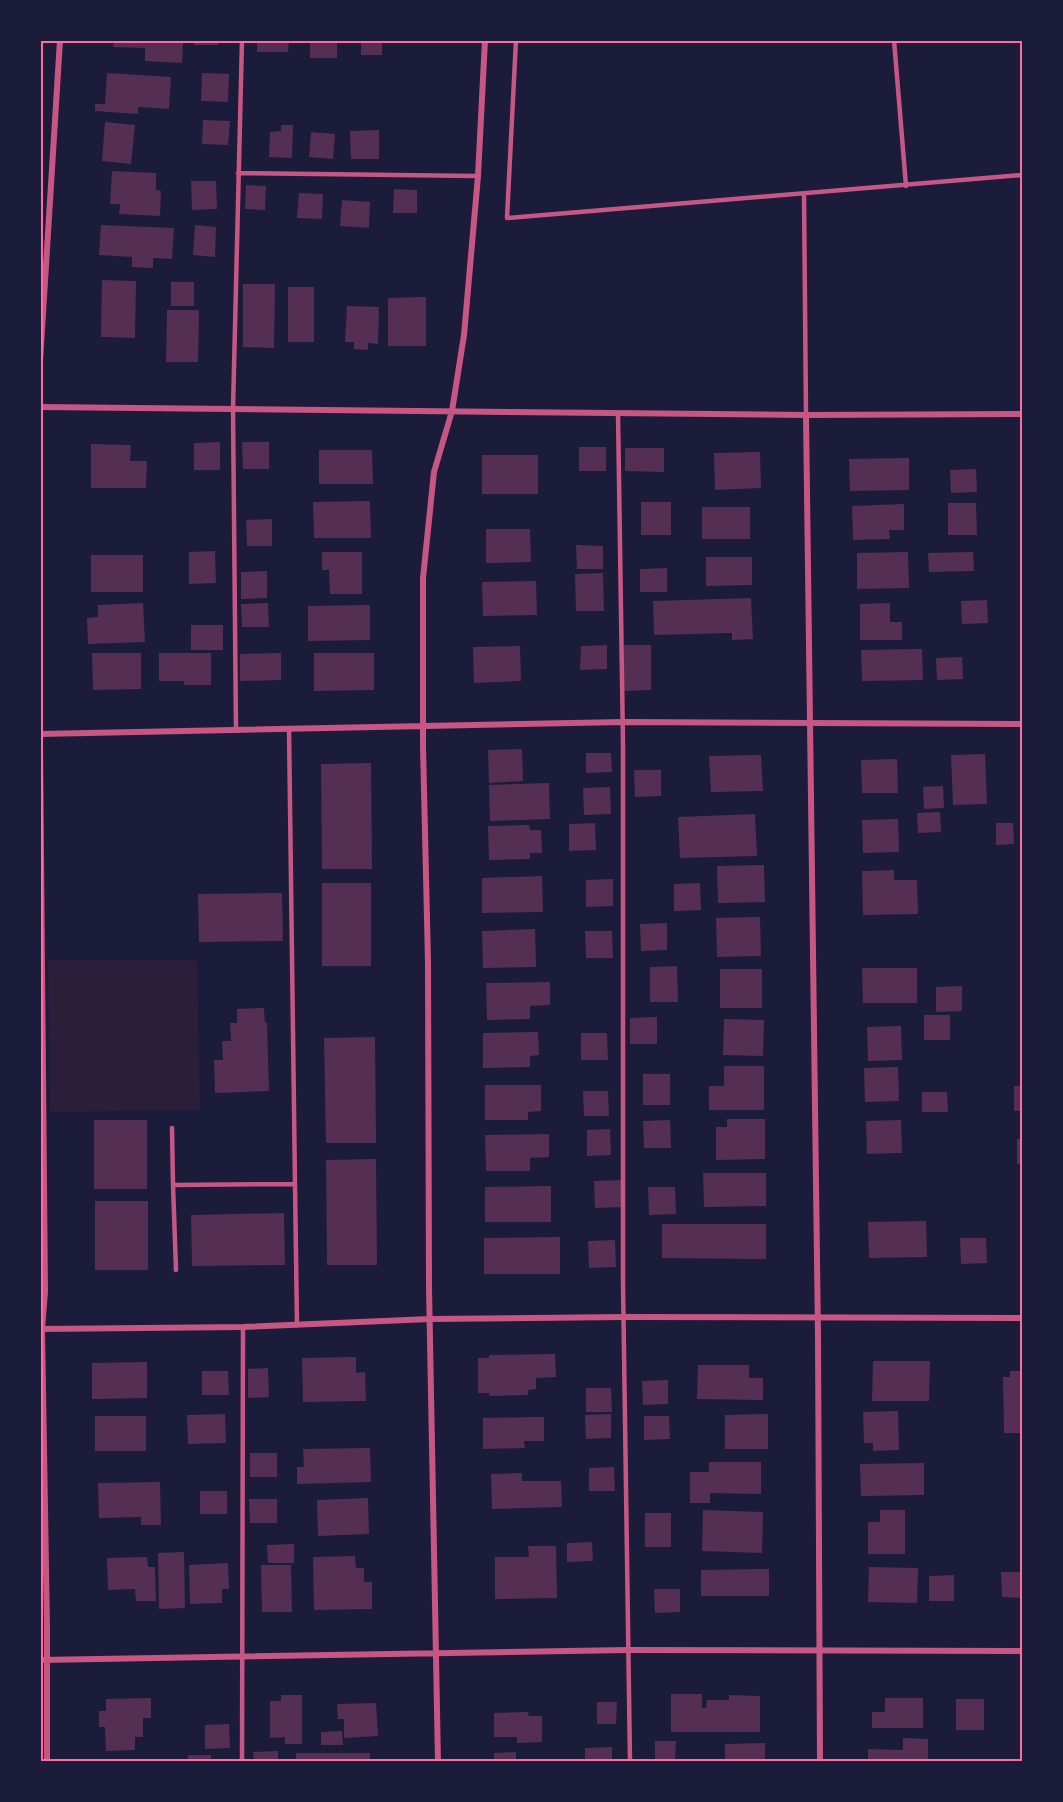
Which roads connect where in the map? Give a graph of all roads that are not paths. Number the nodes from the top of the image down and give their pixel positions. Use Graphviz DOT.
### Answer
graph roads {
  1 [pos="60,40"];
  2 [pos="242,40"];
  3 [pos="485,40"];
  4 [pos="516,40"];
  5 [pos="894,40"];
  6 [pos="238,173"];
  7 [pos="1023,175"];
  8 [pos="478,176"];
  9 [pos="906,186"];
  10 [pos="804,194"];
  11 [pos="40,362"];
  12 [pos="40,407"];
  13 [pos="233,409"];
  14 [pos="452,411"];
  15 [pos="618,413"];
  16 [pos="1023,414"];
  17 [pos="806,416"];
  18 [pos="623,722"];
  19 [pos="809,722"];
  20 [pos="1023,724"];
  21 [pos="423,725"];
  22 [pos="289,729"];
  23 [pos="236,731"];
  24 [pos="40,734"];
  25 [pos="40,741"];
  26 [pos="172,1128"];
  27 [pos="295,1184"];
  28 [pos="173,1185"];
  29 [pos="176,1270"];
  30 [pos="624,1317"];
  31 [pos="817,1317"];
  32 [pos="1023,1318"];
  33 [pos="430,1320"];
  34 [pos="297,1325"];
  35 [pos="243,1327"];
  36 [pos="41,1329"];
  37 [pos="627,1650"];
  38 [pos="819,1650"];
  39 [pos="1023,1651"];
  40 [pos="436,1653"];
  41 [pos="242,1656"];
  42 [pos="43,1660"];
  43 [pos="47,1761"];
  44 [pos="242,1761"];
  45 [pos="438,1761"];
  46 [pos="630,1761"];
  47 [pos="820,1761"];
  1 -- 11 [label="street"];
  2 -- 6 [label="lane"];
  3 -- 8 [label="street"];
  4 -- 10 [label="lane"];
  5 -- 9 [label="lane"];
  6 -- 8 [label="lane"];
  6 -- 13 [label="lane"];
  7 -- 9 [label="lane"];
  8 -- 14 [label="street"];
  9 -- 10 [label="lane"];
  10 -- 17 [label="lane"];
  12 -- 13 [label="street"];
  13 -- 14 [label="street"];
  13 -- 23 [label="lane"];
  14 -- 15 [label="street"];
  14 -- 21 [label="street"];
  15 -- 17 [label="street"];
  15 -- 18 [label="lane"];
  16 -- 17 [label="street"];
  17 -- 19 [label="street"];
  18 -- 19 [label="street"];
  18 -- 21 [label="street"];
  18 -- 30 [label="lane"];
  19 -- 20 [label="street"];
  19 -- 31 [label="street"];
  21 -- 22 [label="street"];
  21 -- 33 [label="street"];
  22 -- 23 [label="street"];
  22 -- 27 [label="lane"];
  23 -- 24 [label="street"];
  25 -- 36 [label="street"];
  26 -- 28 [label="lane"];
  27 -- 28 [label="lane"];
  27 -- 34 [label="lane"];
  28 -- 29 [label="lane"];
  30 -- 31 [label="street"];
  30 -- 33 [label="street"];
  30 -- 37 [label="lane"];
  31 -- 32 [label="street"];
  31 -- 38 [label="street"];
  33 -- 34 [label="street"];
  33 -- 40 [label="street"];
  34 -- 35 [label="street"];
  35 -- 36 [label="street"];
  35 -- 41 [label="lane"];
  36 -- 42 [label="street"];
  37 -- 38 [label="street"];
  37 -- 40 [label="street"];
  37 -- 46 [label="lane"];
  38 -- 39 [label="street"];
  38 -- 47 [label="street"];
  40 -- 41 [label="street"];
  40 -- 45 [label="street"];
  41 -- 42 [label="street"];
  41 -- 44 [label="lane"];
  42 -- 43 [label="street"];
}
